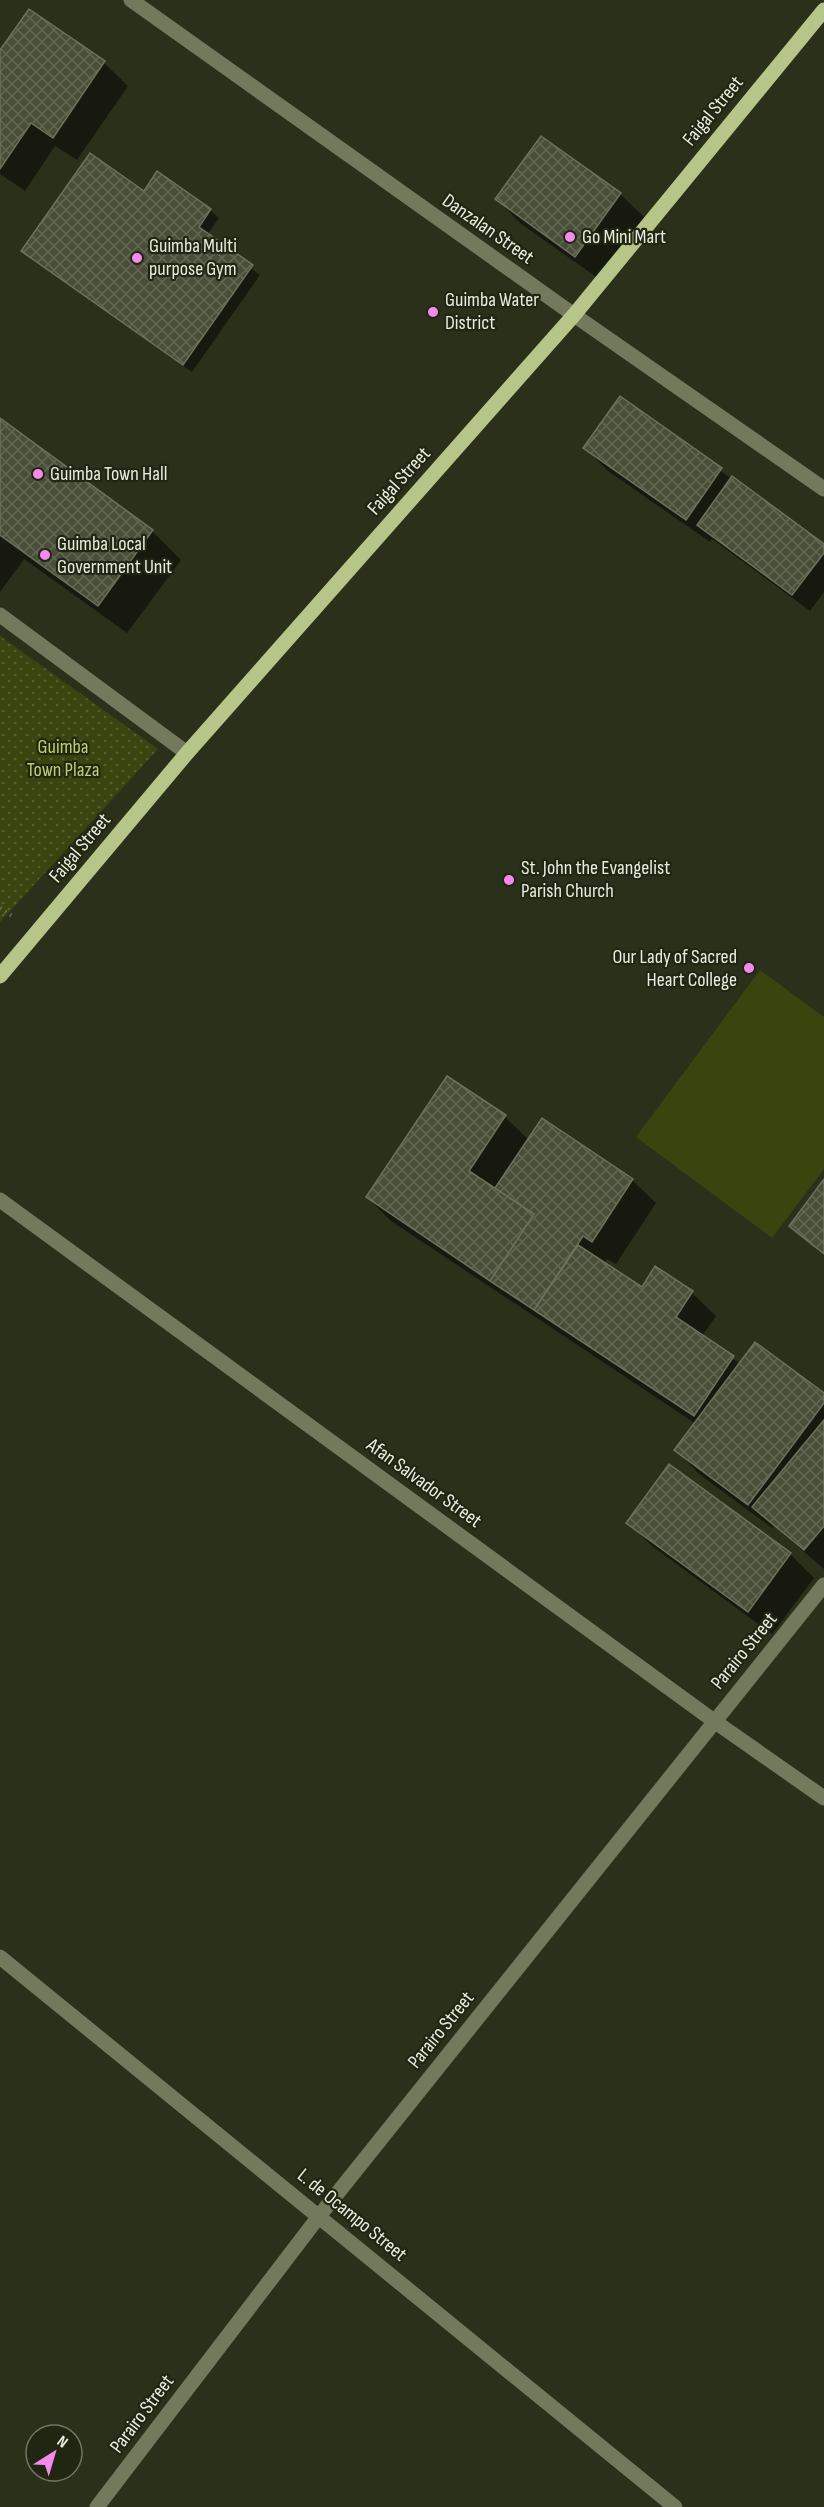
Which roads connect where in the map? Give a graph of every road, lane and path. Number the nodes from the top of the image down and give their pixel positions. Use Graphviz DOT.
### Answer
graph roads {
  1 [pos="131,0"];
  2 [pos="824,10"];
  3 [pos="573,315"];
  4 [pos="823,486"];
  5 [pos="0,615"];
  6 [pos="187,753"];
  7 [pos="0,976"];
  8 [pos="0,1200"];
  9 [pos="824,1585"];
  10 [pos="714,1721"];
  11 [pos="824,1798"];
  12 [pos="0,1957"];
  13 [pos="320,2215"];
  14 [pos="97,2507"];
  15 [pos="675,2507"];
  1 -- 3 [label="street, Danzalan Street"];
  2 -- 3 [label="main road, Faigal Street"];
  3 -- 4 [label="street, Danzalan Street"];
  3 -- 6 [label="main road, Faigal Street"];
  5 -- 6 [label="street"];
  6 -- 7 [label="main road, Faigal Street"];
  8 -- 10 [label="street, Afan Salvador Street"];
  9 -- 10 [label="street, Parairo Street"];
  10 -- 11 [label="street, Afan Salvador Street"];
  10 -- 13 [label="street, Parairo Street"];
  12 -- 13 [label="street, L. de Ocampo Street"];
  13 -- 14 [label="street, Parairo Street"];
  13 -- 15 [label="street, L. de Ocampo Street"];
}
